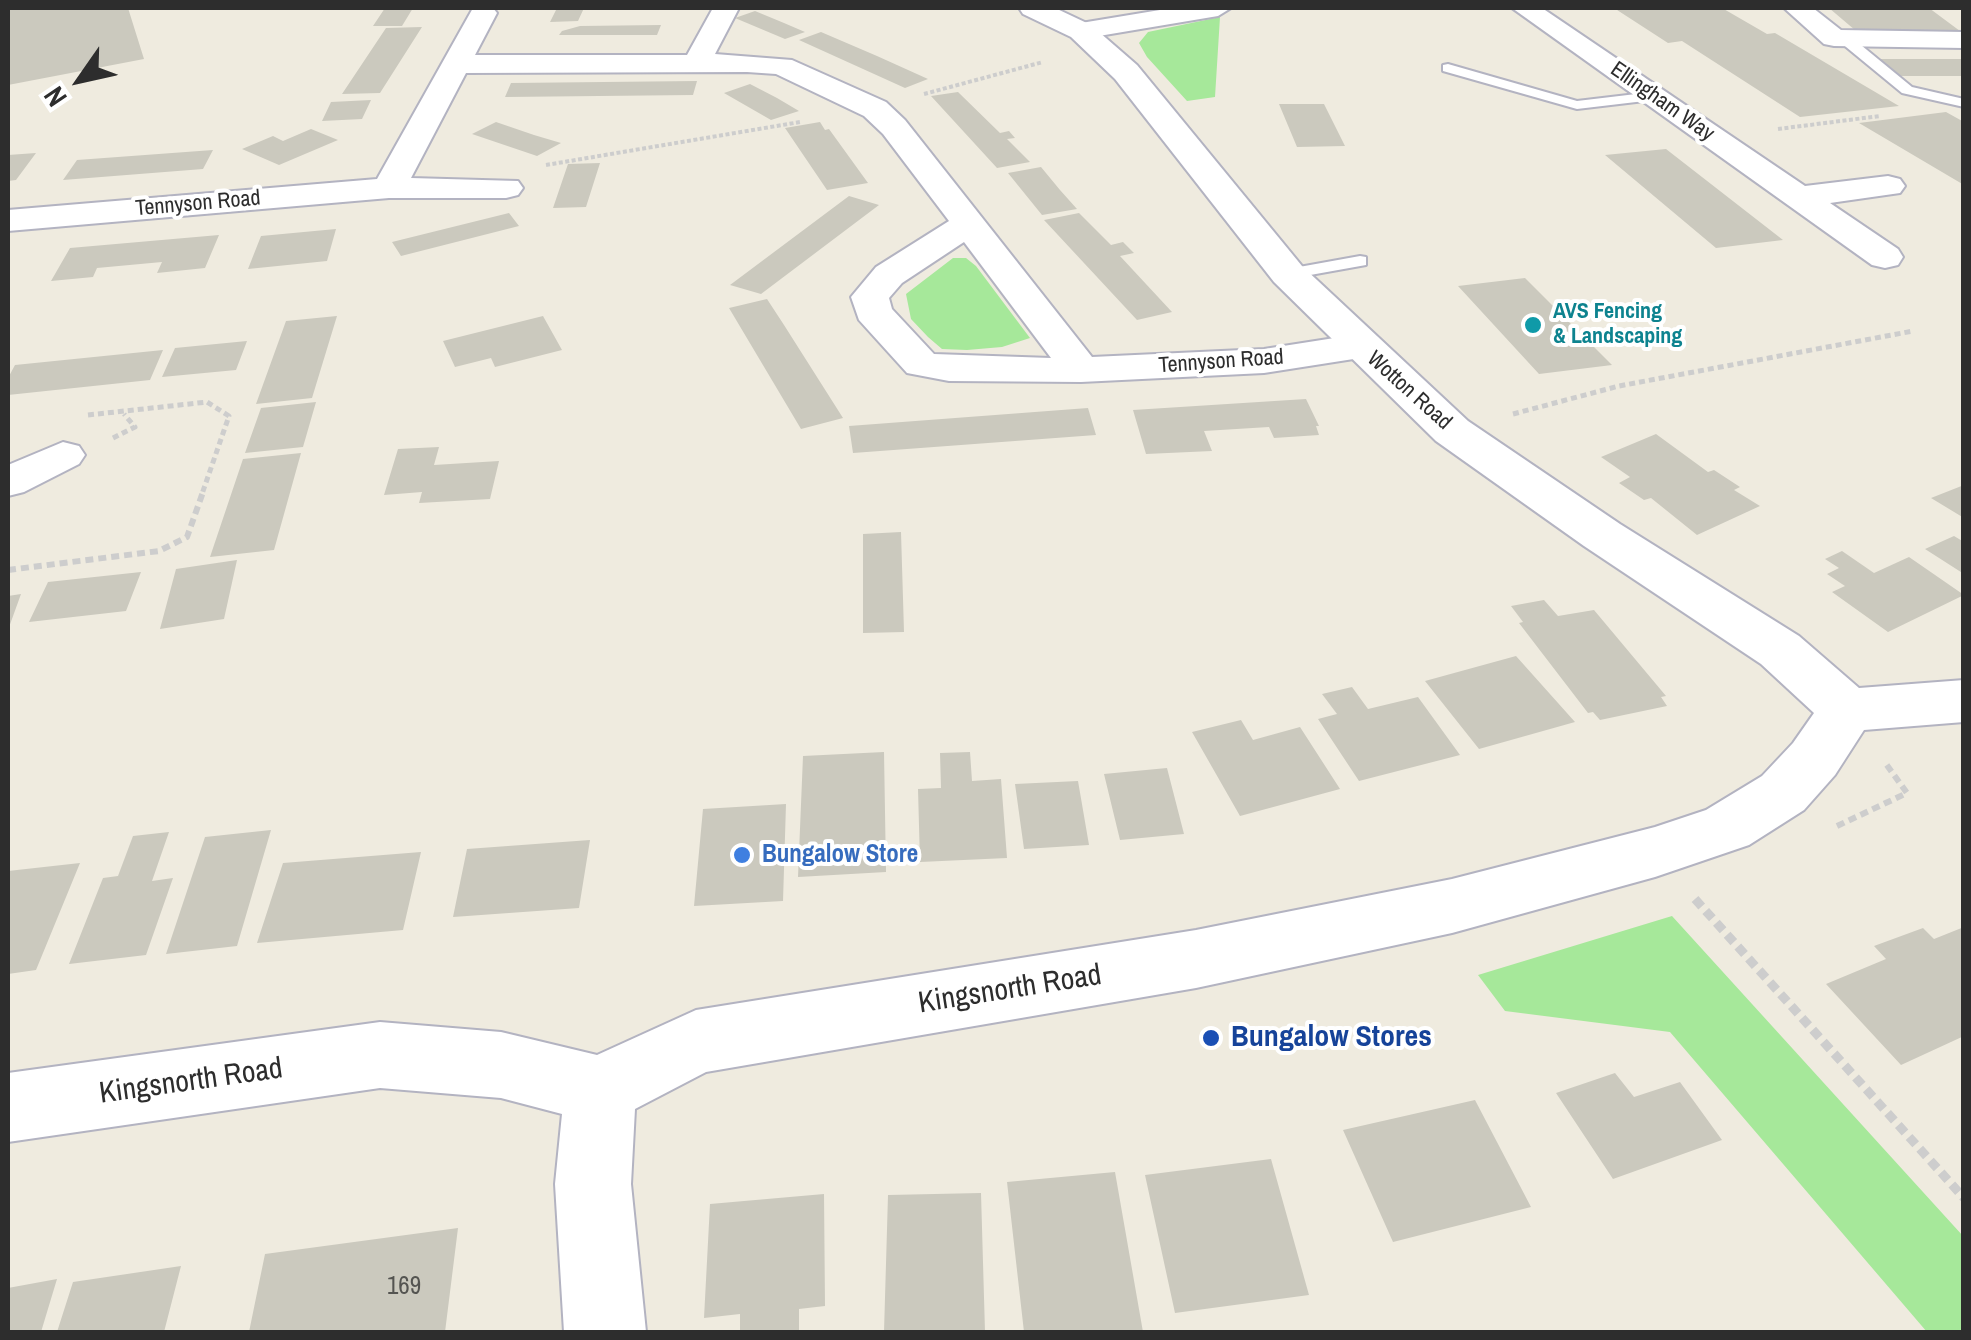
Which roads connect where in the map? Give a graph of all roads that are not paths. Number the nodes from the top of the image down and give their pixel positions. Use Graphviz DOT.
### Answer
graph roads {
  1 [pos="726,8"];
  2 [pos="1034,8"];
  3 [pos="1218,8"];
  4 [pos="1525,8"];
  5 [pos="1797,8"];
  6 [pos="1949,8"];
  7 [pos="483,14"];
  8 [pos="1964,20"];
  9 [pos="1845,38"];
  10 [pos="1089,39"];
  11 [pos="1964,40"];
  12 [pos="697,62"];
  13 [pos="456,64"];
  14 [pos="1448,68"];
  15 [pos="1653,96"];
  16 [pos="1957,103"];
  17 [pos="1888,186"];
  18 [pos="389,188"];
  19 [pos="506,188"];
  20 [pos="1799,197"];
  21 [pos="8,221"];
  22 [pos="969,224"];
  23 [pos="1885,256"];
  24 [pos="1360,260"];
  25 [pos="1288,274"];
  26 [pos="1360,346"];
  27 [pos="1081,370"];
  28 [pos="62,455"];
  29 [pos="8,482"];
  30 [pos="1964,701"];
  31 [pos="1847,710"];
  32 [pos="600,1090"];
  33 [pos="8,1108"];
  34 [pos="605,1332"];
  1 -- 12 [label="street"];
  2 -- 10 [label="street, Wotton Road"];
  3 -- 10 [label="street"];
  4 -- 15 [label="street, Ellingham Way"];
  5 -- 9 [label="street"];
  6 -- 8 [label="street"];
  7 -- 13 [label="street"];
  9 -- 11 [label="street"];
  9 -- 16 [label="lane"];
  10 -- 25 [label="street, Wotton Road"];
  12 -- 13 [label="street"];
  12 -- 22 [label="street"];
  13 -- 18 [label="street"];
  14 -- 15 [label="lane"];
  15 -- 20 [label="street, Ellingham Way"];
  17 -- 20 [label="street"];
  18 -- 19 [label="street, Tennyson Road"];
  18 -- 21 [label="street, Tennyson Road"];
  20 -- 23 [label="street, Ellingham Way"];
  22 -- 27 [label="street"];
  22 -- 27 [label="street, Tennyson Road"];
  24 -- 25 [label="lane"];
  25 -- 26 [label="street, Wotton Road"];
  26 -- 27 [label="street, Tennyson Road"];
  26 -- 31 [label="street, Wotton Road"];
  28 -- 29 [label="street"];
  30 -- 31 [label="street"];
  31 -- 32 [label="street, Kingsnorth Road"];
  32 -- 33 [label="street, Kingsnorth Road"];
  32 -- 34 [label="street"];
}
